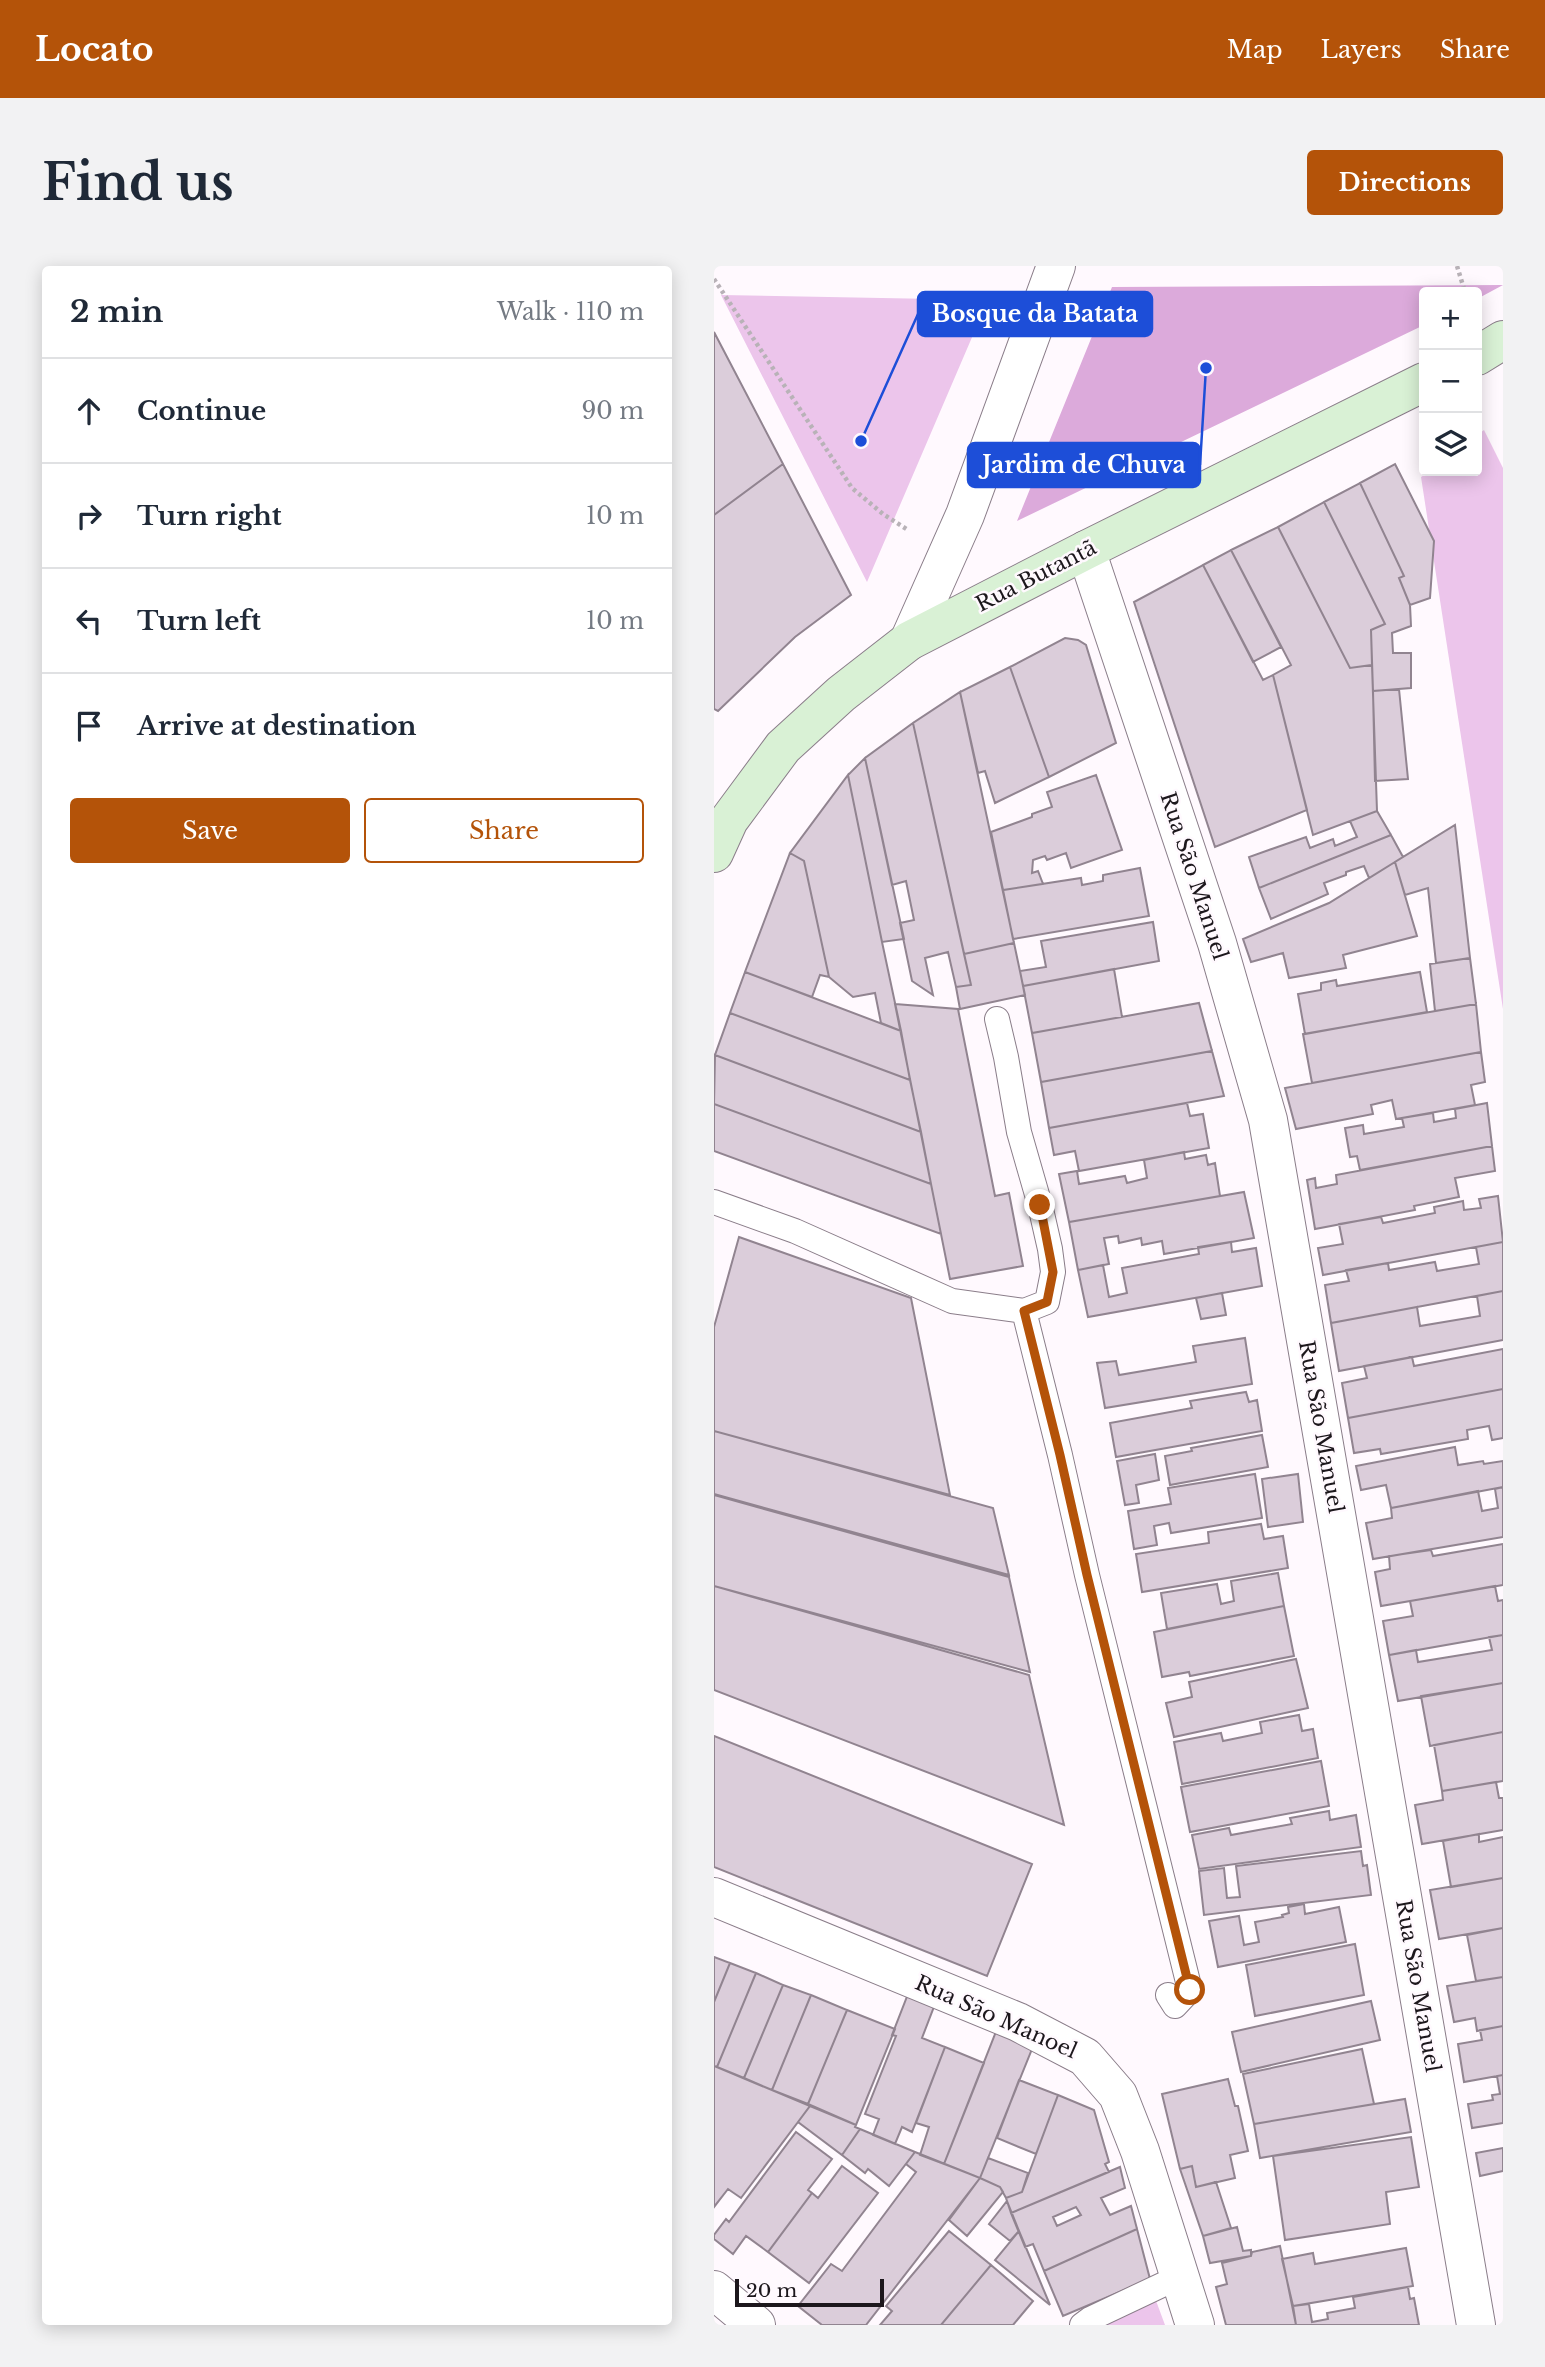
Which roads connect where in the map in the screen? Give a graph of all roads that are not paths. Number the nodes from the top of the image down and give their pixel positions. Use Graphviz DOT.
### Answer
graph roads {
  1 [pos="1056,266"];
  2 [pos="1503,340"];
  3 [pos="1482,353"];
  4 [pos="1419,384"];
  5 [pos="1086,550"];
  6 [pos="909,641"];
  7 [pos="714,853"];
  8 [pos="997,1019"];
  9 [pos="714,1202"];
  10 [pos="1024,1311"];
  11 [pos="714,1897"];
  12 [pos="1168,1995"];
  13 [pos="1181,2276"];
  14 [pos="714,2290"];
  15 [pos="756,2325"];
  16 [pos="1082,2325"];
  17 [pos="1195,2325"];
  18 [pos="1476,2325"];
  1 -- 6 [label="street"];
  2 -- 3 [label="main road"];
  4 -- 5 [label="main road, Rua Butantã"];
  5 -- 6 [label="main road, Rua Butantã"];
  5 -- 18 [label="street, Rua São Manuel"];
  6 -- 7 [label="main road, Rua Butantã"];
  8 -- 10 [label="lane"];
  9 -- 10 [label="lane"];
  10 -- 12 [label="lane"];
  11 -- 13 [label="street, Rua São Manoel"];
  13 -- 16 [label="lane"];
  13 -- 17 [label="street, Rua São Manoel"];
  14 -- 15 [label="street"];
}
